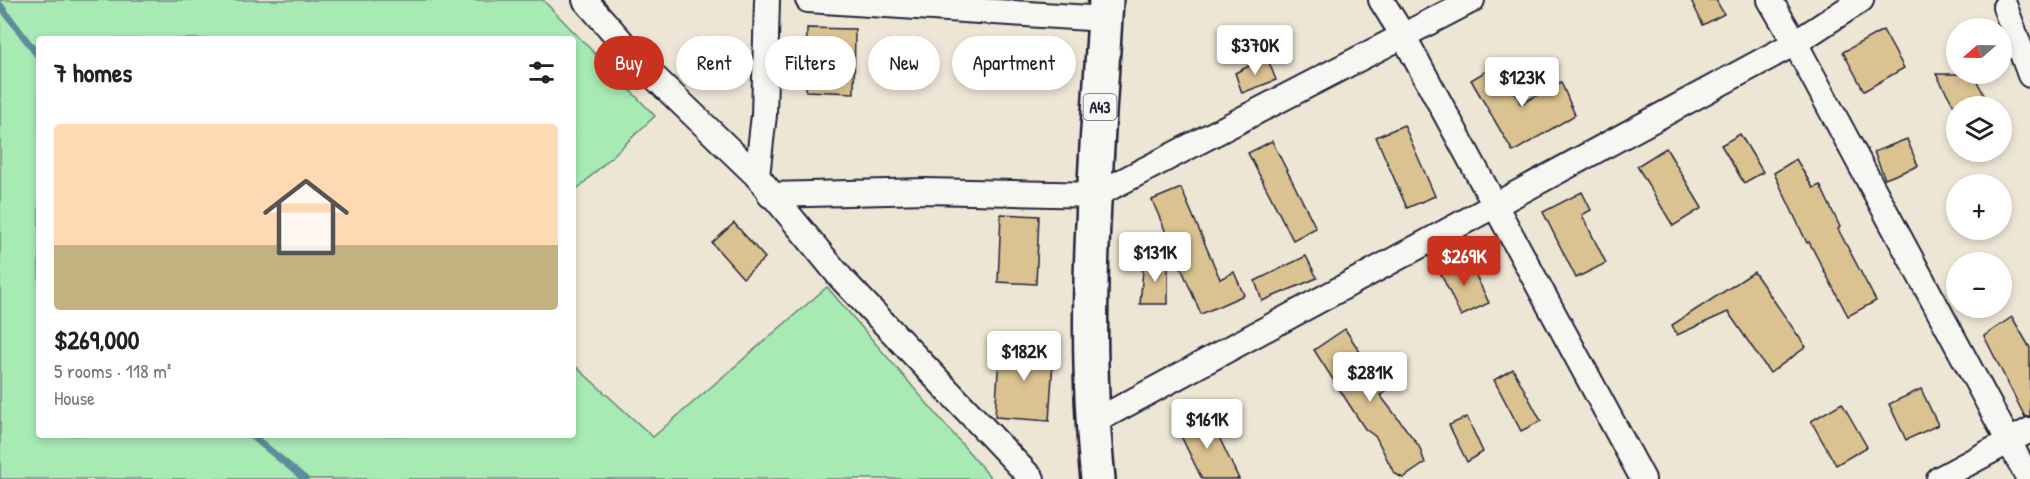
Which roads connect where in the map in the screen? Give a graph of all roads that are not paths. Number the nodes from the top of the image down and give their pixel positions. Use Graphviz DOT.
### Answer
graph roads {
  1 [pos="585,0"];
  2 [pos="767,0"];
  3 [pos="808,0"];
  4 [pos="1381,0"];
  5 [pos="1472,0"];
  6 [pos="1770,0"];
  7 [pos="1862,0"];
  8 [pos="2001,4"];
  9 [pos="1105,9"];
  10 [pos="2030,32"];
  11 [pos="1404,37"];
  12 [pos="1795,43"];
  13 [pos="2030,75"];
  14 [pos="764,185"];
  15 [pos="1096,195"];
  16 [pos="1496,206"];
  17 [pos="1092,423"];
  18 [pos="2030,430"];
  19 [pos="2009,441"];
  20 [pos="1032,479"];
  21 [pos="1098,479"];
  22 [pos="1642,479"];
  23 [pos="1939,479"];
  24 [pos="2029,479"];
  1 -- 14 [label="street"];
  2 -- 14 [label="street"];
  3 -- 9 [label="street"];
  4 -- 11 [label="street"];
  5 -- 11 [label="street"];
  6 -- 12 [label="street"];
  7 -- 12 [label="street"];
  8 -- 10 [label="street"];
  8 -- 13 [label="street"];
  9 -- 15 [label="main road, A43"];
  11 -- 15 [label="street"];
  11 -- 16 [label="street"];
  12 -- 16 [label="street"];
  12 -- 19 [label="street"];
  14 -- 15 [label="street"];
  14 -- 20 [label="street"];
  15 -- 17 [label="main road, A43"];
  16 -- 17 [label="street"];
  16 -- 22 [label="street"];
  17 -- 21 [label="main road, A43"];
  18 -- 19 [label="street"];
  19 -- 23 [label="street"];
  19 -- 24 [label="street"];
}
